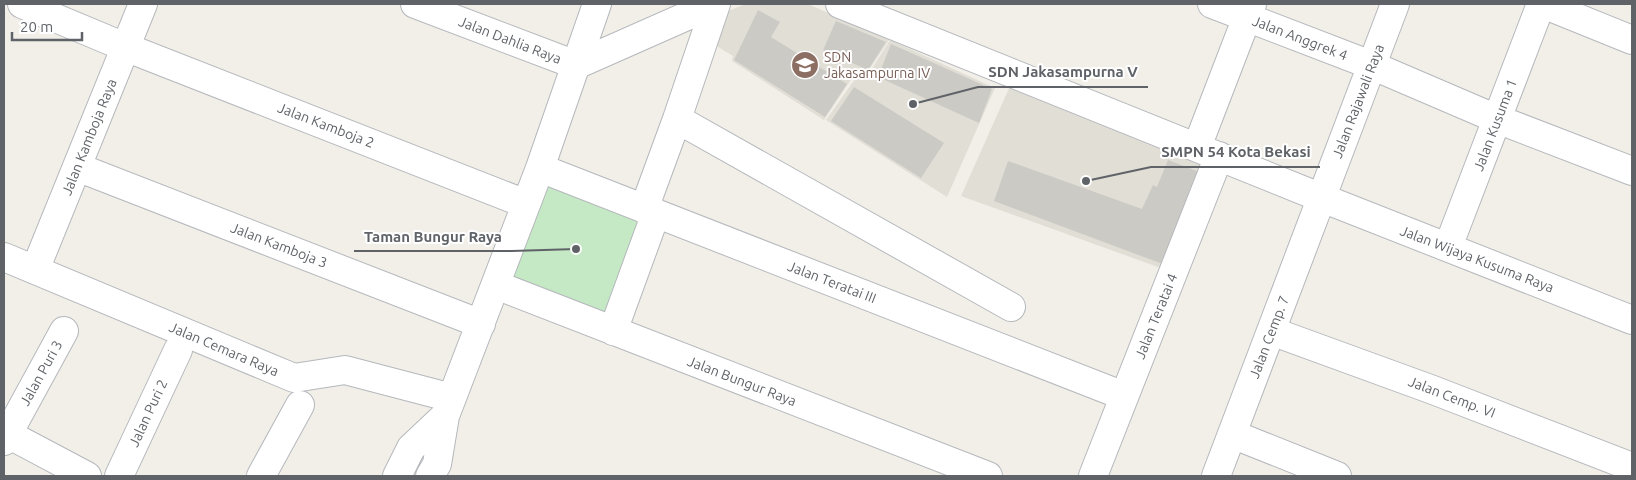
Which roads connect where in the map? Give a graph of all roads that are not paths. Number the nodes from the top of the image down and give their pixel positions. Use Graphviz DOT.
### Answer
graph roads {
  1 [pos="22,4"];
  2 [pos="142,4"];
  3 [pos="415,4"];
  4 [pos="596,4"];
  5 [pos="715,4"];
  6 [pos="840,4"];
  7 [pos="1212,4"];
  8 [pos="1395,4"];
  9 [pos="1542,4"];
  10 [pos="1250,11"];
  11 [pos="1632,40"];
  12 [pos="125,46"];
  13 [pos="576,65"];
  14 [pos="1371,66"];
  15 [pos="677,119"];
  16 [pos="1497,119"];
  17 [pos="1208,152"];
  18 [pos="76,167"];
  19 [pos="540,168"];
  20 [pos="1632,171"];
  21 [pos="1322,198"];
  22 [pos="526,204"];
  23 [pos="650,211"];
  24 [pos="1448,247"];
  25 [pos="4,257"];
  26 [pos="35,270"];
  27 [pos="496,285"];
  28 [pos="1011,307"];
  29 [pos="1632,320"];
  30 [pos="481,324"];
  31 [pos="64,331"];
  32 [pos="613,331"];
  33 [pos="1271,331"];
  34 [pos="178,350"];
  35 [pos="1124,396"];
  36 [pos="300,405"];
  37 [pos="448,407"];
  38 [pos="1232,434"];
  39 [pos="5,436"];
  40 [pos="1632,467"];
  41 [pos="87,476"];
  42 [pos="118,476"];
  43 [pos="261,476"];
  44 [pos="398,476"];
  45 [pos="430,476"];
  46 [pos="988,476"];
  47 [pos="1093,476"];
  48 [pos="1216,476"];
  49 [pos="1337,476"];
  1 -- 12 [label="street, Jalan Kamboja 2"];
  2 -- 12 [label="street, Jalan Kamboja Raya"];
  3 -- 13 [label="street, Jalan Dahlia Raya"];
  4 -- 13 [label="street"];
  5 -- 13 [label="street, Jalan Dahlia Raya"];
  5 -- 15 [label="street"];
  6 -- 17 [label="street, Jalan Wijaya Kusuma Raya"];
  7 -- 10 [label="street, Jalan Anggrek 4"];
  8 -- 14 [label="street, Jalan Rajawali Raya"];
  9 -- 11 [label="street"];
  9 -- 16 [label="street, Jalan Kusuma 1"];
  10 -- 14 [label="street, Jalan Anggrek 4"];
  10 -- 17 [label="street, Jalan Teratai 4"];
  12 -- 18 [label="street, Jalan Kamboja Raya"];
  12 -- 22 [label="street, Jalan Kamboja 2"];
  13 -- 19 [label="street"];
  14 -- 16 [label="street, Jalan Anggrek 4"];
  14 -- 21 [label="street, Jalan Rajawali Raya"];
  15 -- 23 [label="street"];
  15 -- 28 [label="street"];
  16 -- 20 [label="street, Jalan Anggrek 4"];
  16 -- 24 [label="street, Jalan Kusuma 1"];
  17 -- 21 [label="street, Jalan Wijaya Kusuma Raya"];
  17 -- 35 [label="street, Jalan Teratai 4"];
  18 -- 26 [label="street, Jalan Kamboja Raya"];
  18 -- 30 [label="street, Jalan Kamboja 3"];
  19 -- 22 [label="street"];
  19 -- 23 [label="street, Jalan Teratai III"];
  21 -- 24 [label="street, Jalan Wijaya Kusuma Raya"];
  21 -- 33 [label="street, Jalan Cemp. 7"];
  22 -- 27 [label="street"];
  23 -- 32 [label="street"];
  23 -- 35 [label="street, Jalan Teratai III"];
  24 -- 29 [label="street, Jalan Wijaya Kusuma Raya"];
  25 -- 26 [label="street, Jalan Cemara Raya"];
  26 -- 37 [label="street, Jalan Cemara Raya"];
  27 -- 30 [label="street"];
  27 -- 32 [label="street, Jalan Bungur Raya"];
  30 -- 37 [label="street"];
  31 -- 39 [label="street, Jalan Puri 3"];
  32 -- 46 [label="street, Jalan Bungur Raya"];
  33 -- 38 [label="street, Jalan Cemp. 7"];
  33 -- 40 [label="street, Jalan Cemp. VI"];
  34 -- 42 [label="street, Jalan Puri 2"];
  35 -- 47 [label="street, Jalan Teratai 4"];
  36 -- 43 [label="street"];
  37 -- 44 [label="street"];
  37 -- 45 [label="street"];
  38 -- 48 [label="street, Jalan Cemp. 7"];
  38 -- 49 [label="street"];
  39 -- 41 [label="street"];
}
